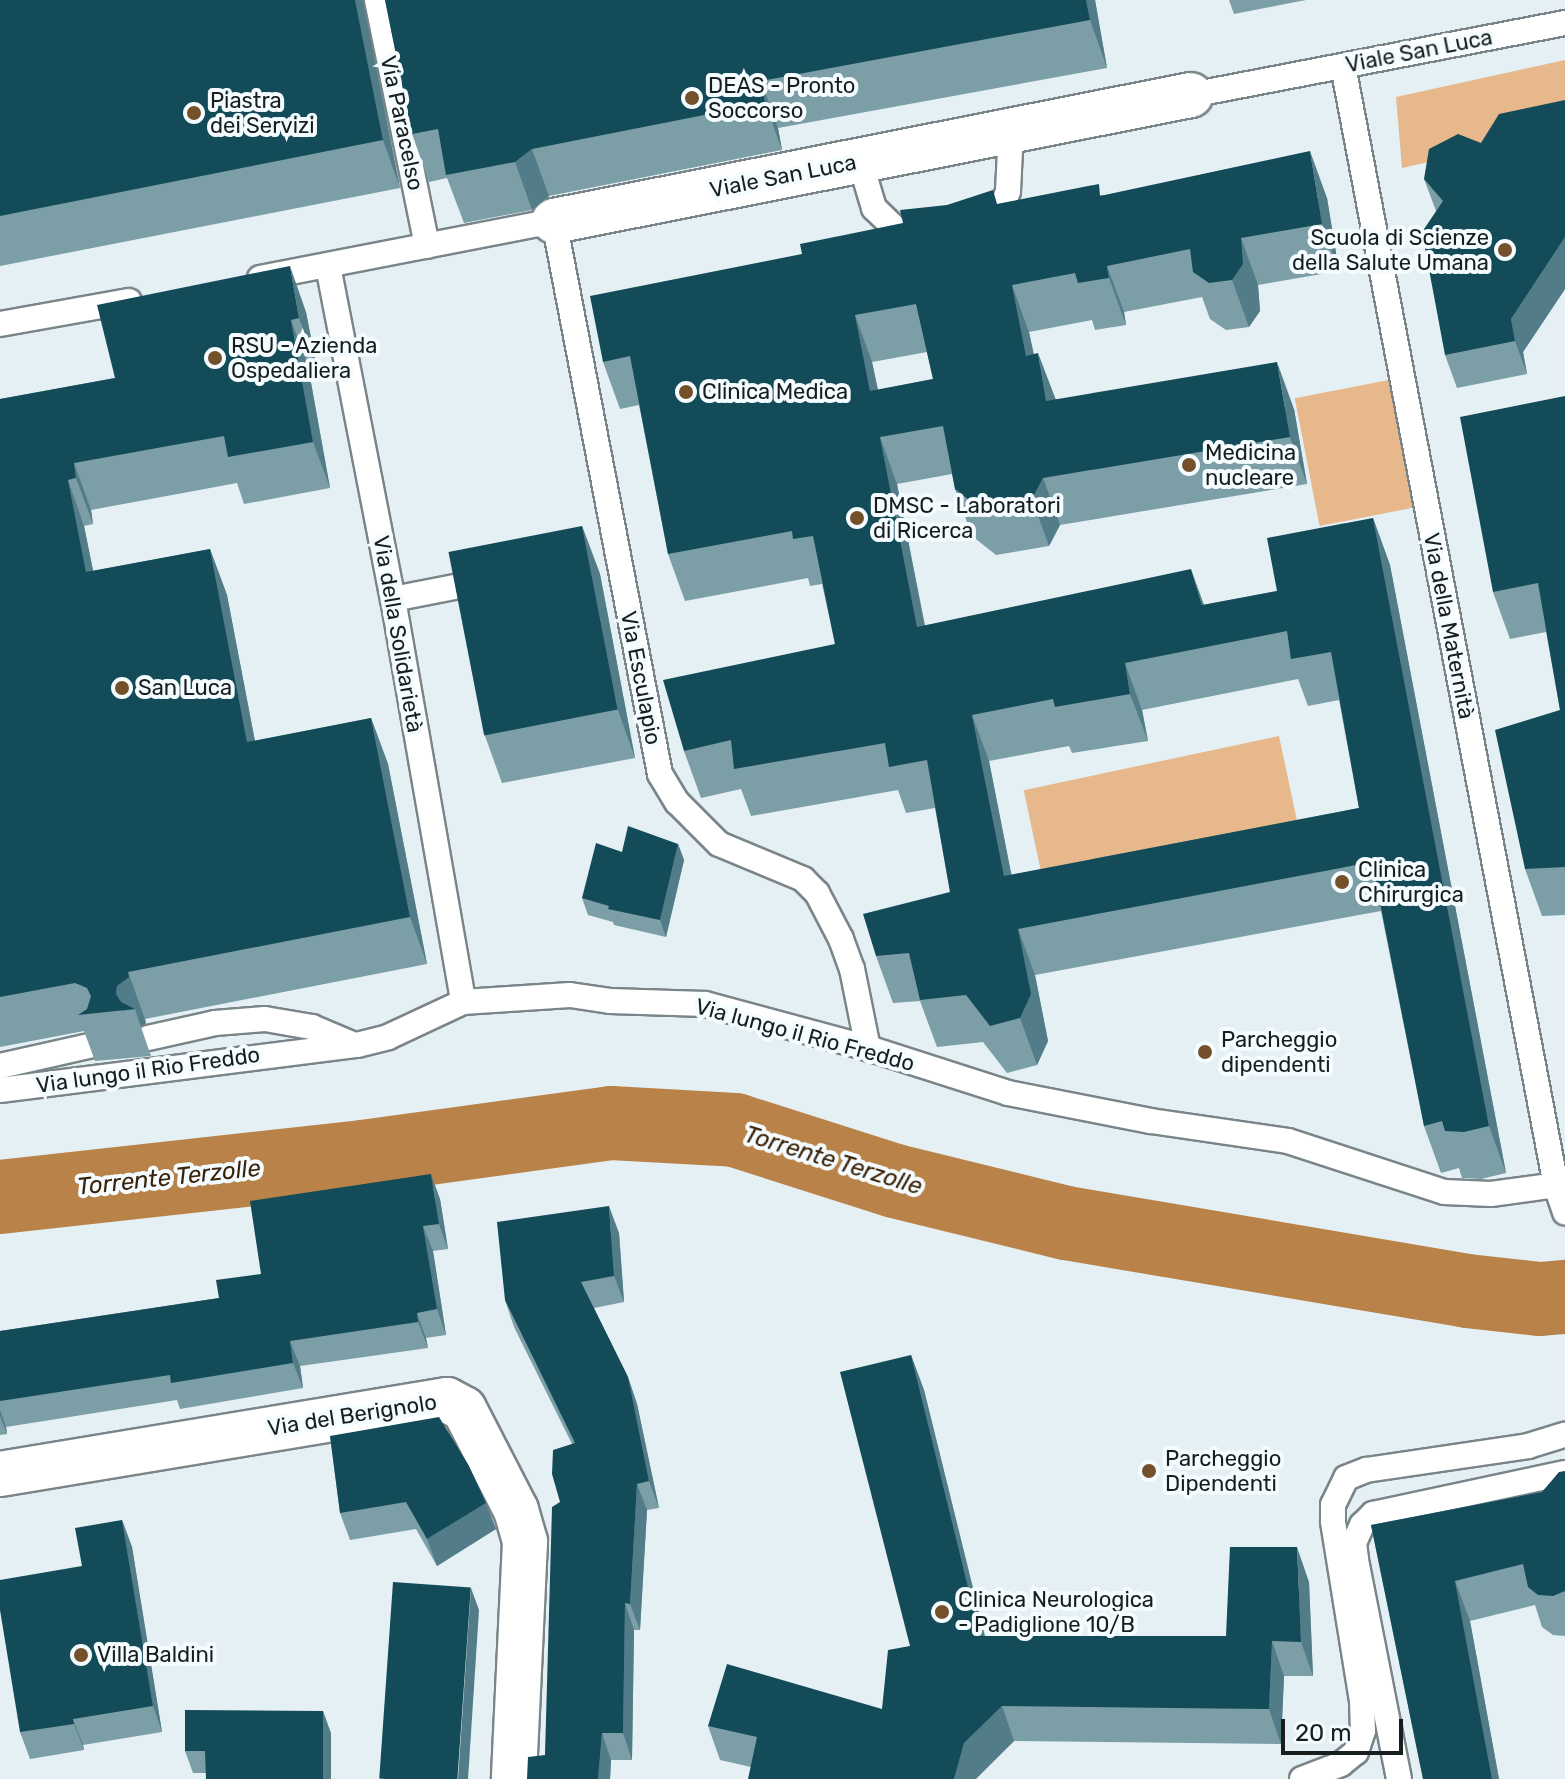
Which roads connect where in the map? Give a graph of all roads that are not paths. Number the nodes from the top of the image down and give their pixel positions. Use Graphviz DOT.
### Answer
graph roads {
  1 [pos="377,0"];
  2 [pos="1565,23"];
  3 [pos="1343,66"];
  4 [pos="1191,95"];
  5 [pos="1011,130"];
  6 [pos="860,161"];
  7 [pos="554,221"];
  8 [pos="427,246"];
  9 [pos="328,266"];
  10 [pos="237,282"];
  11 [pos="147,298"];
  12 [pos="0,324"];
  13 [pos="512,575"];
  14 [pos="393,599"];
  15 [pos="463,1002"];
  16 [pos="148,1038"];
  17 [pos="93,1045"];
  18 [pos="357,1045"];
  19 [pos="868,1048"];
  20 [pos="0,1066"];
  21 [pos="0,1090"];
  22 [pos="1561,1185"];
  23 [pos="1565,1212"];
  24 [pos="1565,1435"];
  25 [pos="1460,1456"];
  26 [pos="1565,1473"];
  27 [pos="0,1474"];
  28 [pos="1421,1503"];
  29 [pos="514,1779"];
  30 [pos="1302,1779"];
  31 [pos="1399,1779"];
  1 -- 8 [label="lane, Via Paracelso"];
  2 -- 3 [label="lane, Viale San Luca"];
  3 -- 4 [label="lane, Viale San Luca"];
  3 -- 22 [label="lane, Via della Maternità"];
  4 -- 5 [label="street, Viale San Luca"];
  5 -- 6 [label="street, Viale San Luca"];
  5 -- 6 [label="lane"];
  6 -- 7 [label="street, Viale San Luca"];
  7 -- 8 [label="lane, Viale San Luca"];
  7 -- 19 [label="lane, Via Esculapio"];
  8 -- 9 [label="lane, Viale San Luca"];
  9 -- 10 [label="lane, Viale San Luca"];
  9 -- 14 [label="lane, Via della Solidarietà"];
  11 -- 12 [label="lane"];
  13 -- 14 [label="lane"];
  14 -- 15 [label="lane, Via della Solidarietà"];
  15 -- 18 [label="lane, Via lungo il Rio Freddo"];
  15 -- 19 [label="lane, Via lungo il Rio Freddo"];
  16 -- 18 [label="lane"];
  17 -- 20 [label="lane"];
  18 -- 21 [label="lane, Via lungo il Rio Freddo"];
  19 -- 22 [label="lane, Via lungo il Rio Freddo"];
  22 -- 23 [label="lane, Via della Maternità"];
  24 -- 25 [label="lane"];
  25 -- 28 [label="lane"];
  25 -- 30 [label="lane"];
  26 -- 28 [label="lane"];
  27 -- 29 [label="street, Via del Berignolo"];
  28 -- 31 [label="lane"];
}
